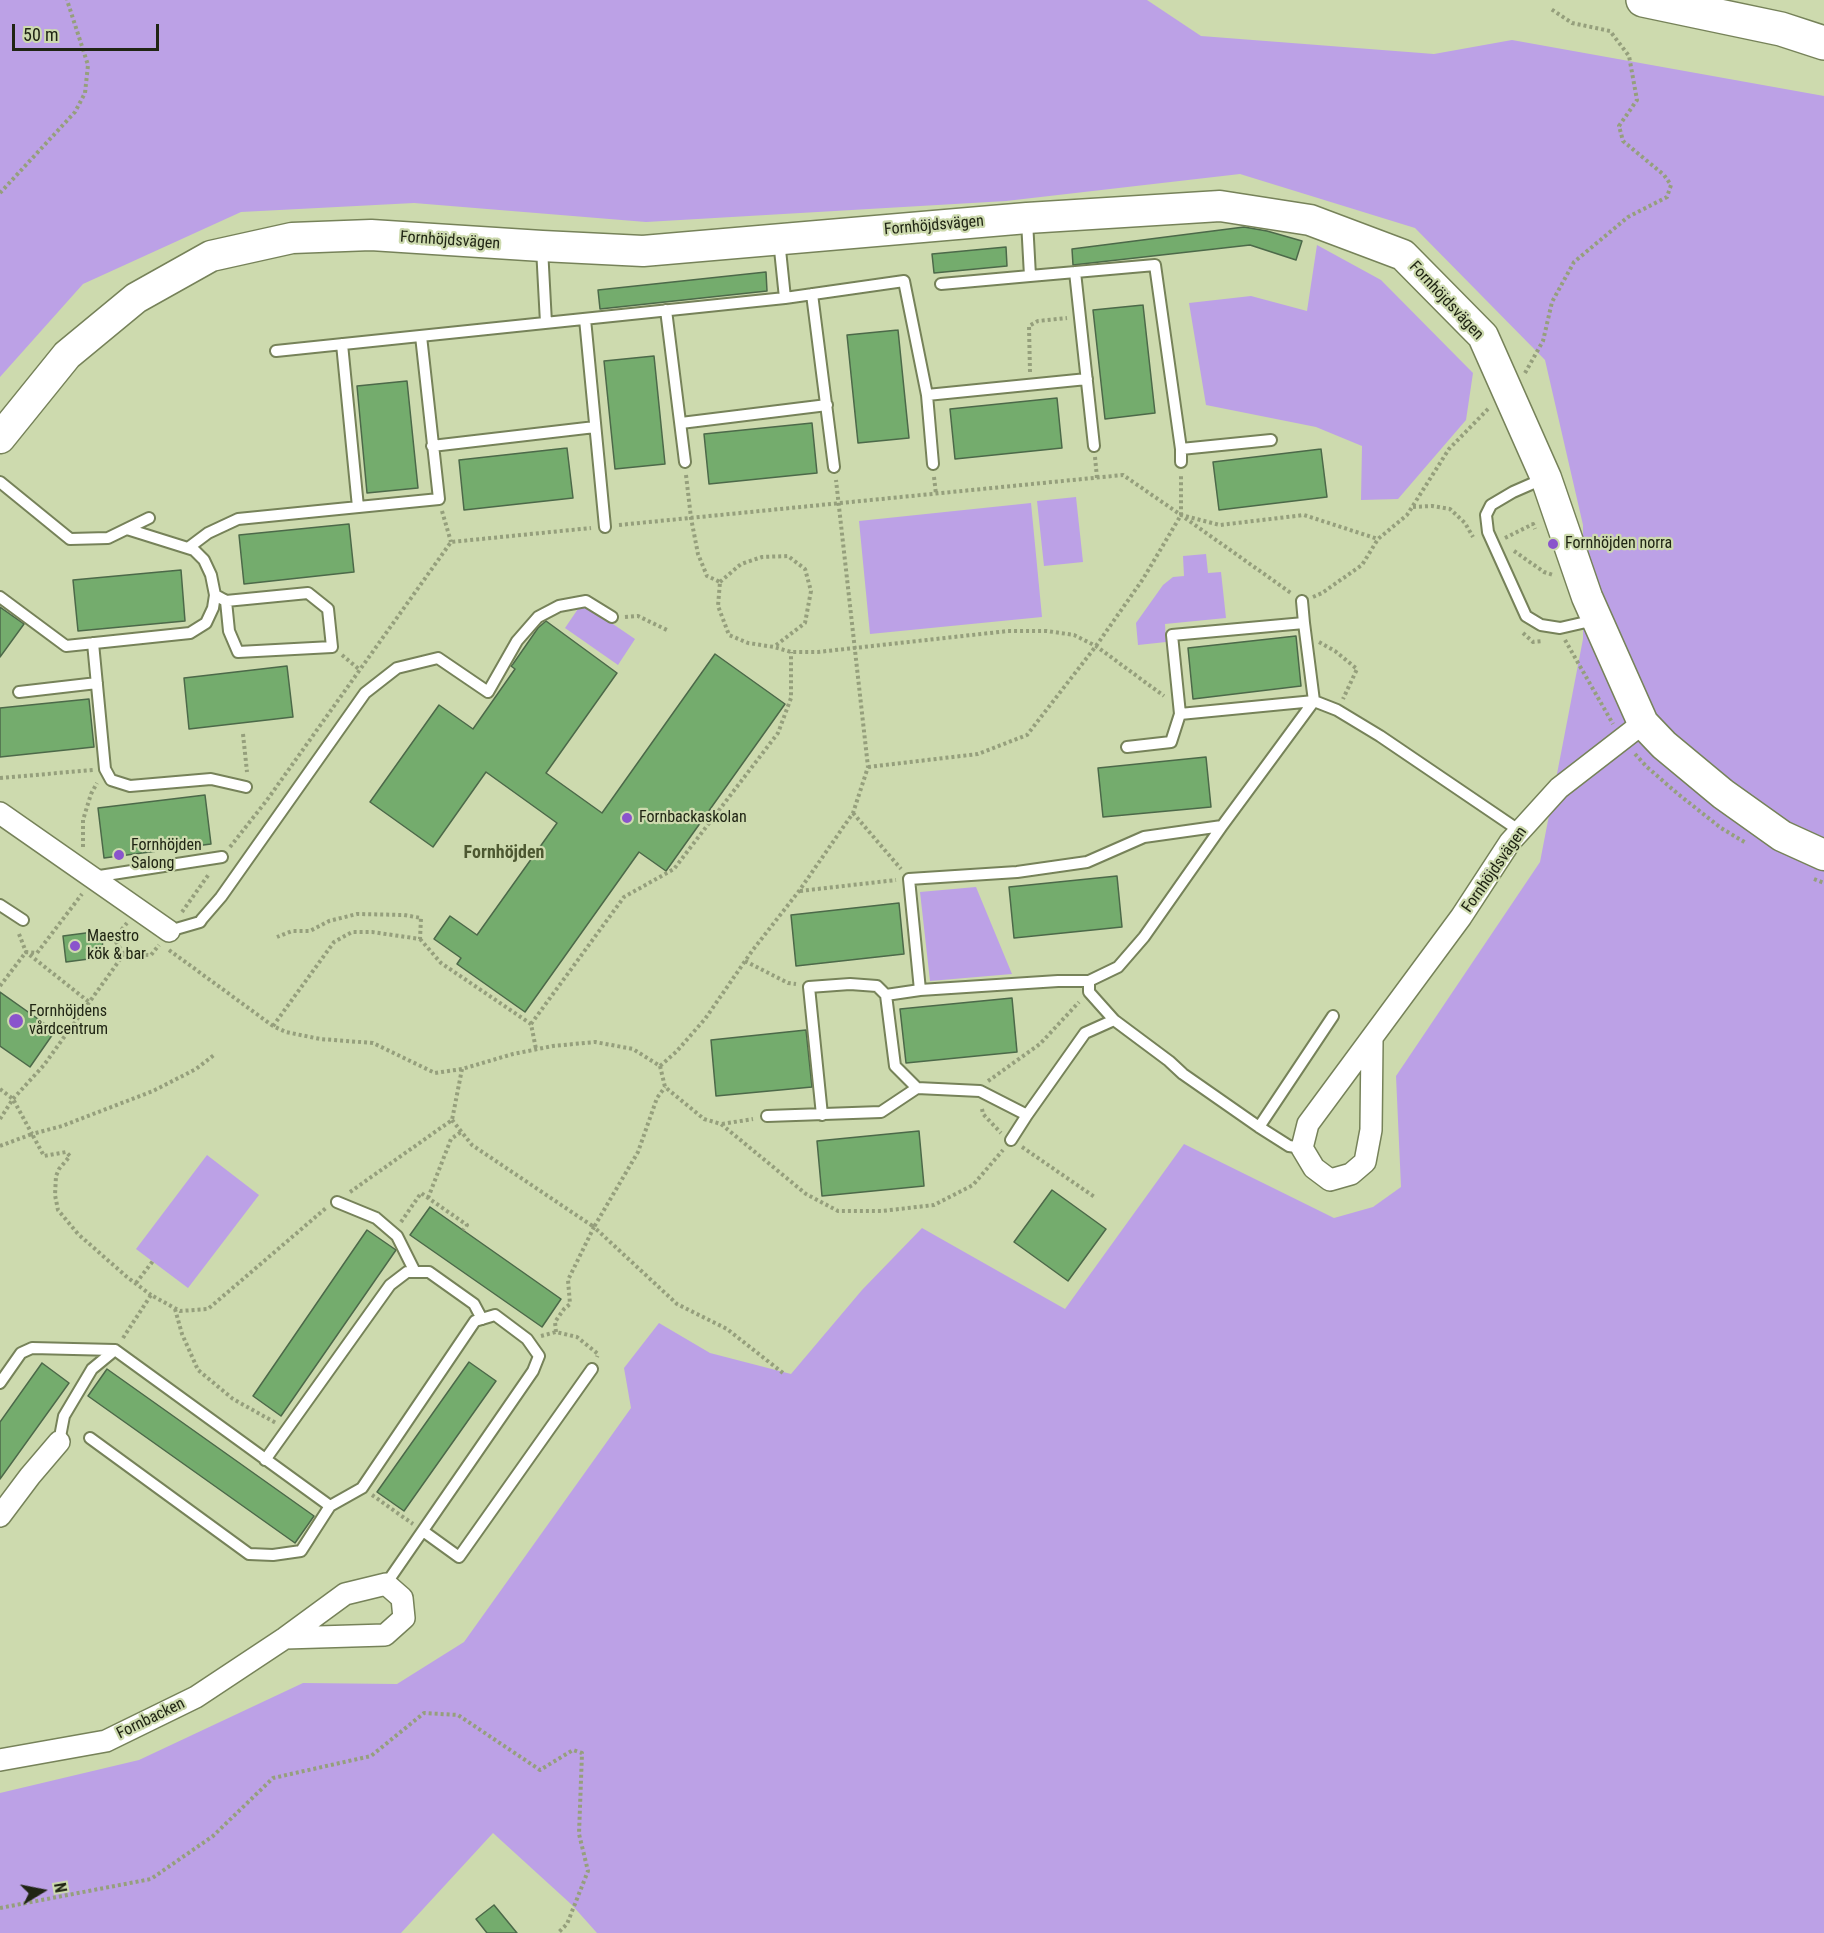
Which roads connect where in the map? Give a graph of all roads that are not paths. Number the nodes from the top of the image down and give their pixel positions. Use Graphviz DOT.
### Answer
graph roads {
  1 [pos="1643,0"];
  2 [pos="1824,43"];
  3 [pos="1027,218"];
  4 [pos="779,239"];
  5 [pos="542,246"];
  6 [pos="1075,272"];
  7 [pos="1030,276"];
  8 [pos="941,284"];
  9 [pos="812,294"];
  10 [pos="785,298"];
  11 [pos="666,310"];
  12 [pos="585,319"];
  13 [pos="546,323"];
  14 [pos="420,336"];
  15 [pos="342,344"];
  16 [pos="276,351"];
  17 [pos="1087,379"];
  18 [pos="927,395"];
  19 [pos="827,405"];
  20 [pos="681,423"];
  21 [pos="595,427"];
  22 [pos="0,438"];
  23 [pos="1271,440"];
  24 [pos="432,446"];
  25 [pos="1094,446"];
  26 [pos="1181,449"];
  27 [pos="685,462"];
  28 [pos="1181,462"];
  29 [pos="933,464"];
  30 [pos="834,467"];
  31 [pos="1546,478"];
  32 [pos="0,482"];
  33 [pos="358,507"];
  34 [pos="149,518"];
  35 [pos="605,527"];
  36 [pos="127,529"];
  37 [pos="188,548"];
  38 [pos="215,595"];
  39 [pos="0,597"];
  40 [pos="226,601"];
  41 [pos="1302,601"];
  42 [pos="612,617"];
  43 [pos="1597,619"];
  44 [pos="1304,623"];
  45 [pos="93,644"];
  46 [pos="97,683"];
  47 [pos="19,692"];
  48 [pos="1314,701"];
  49 [pos="1180,714"];
  50 [pos="1643,723"];
  51 [pos="1127,747"];
  52 [pos="246,786"];
  53 [pos="0,813"];
  54 [pos="1222,826"];
  55 [pos="1520,831"];
  56 [pos="1824,855"];
  57 [pos="222,857"];
  58 [pos="82,879"];
  59 [pos="0,905"];
  60 [pos="23,920"];
  61 [pos="160,937"];
  62 [pos="1089,987"];
  63 [pos="920,990"];
  64 [pos="886,995"];
  65 [pos="1333,1016"];
  66 [pos="1114,1020"];
  67 [pos="1372,1041"];
  68 [pos="917,1088"];
  69 [pos="822,1115"];
  70 [pos="1027,1115"];
  71 [pos="767,1116"];
  72 [pos="1259,1127"];
  73 [pos="1011,1140"];
  74 [pos="1302,1148"];
  75 [pos="337,1202"];
  76 [pos="415,1272"];
  77 [pos="482,1319"];
  78 [pos="115,1350"];
  79 [pos="592,1368"];
  80 [pos="0,1383"];
  81 [pos="90,1438"];
  82 [pos="59,1442"];
  83 [pos="265,1460"];
  84 [pos="330,1506"];
  85 [pos="0,1516"];
  86 [pos="423,1531"];
  87 [pos="386,1584"];
  88 [pos="285,1638"];
  89 [pos="0,1760"];
  1 -- 2 [label="highway"];
  3 -- 4 [label="street, Fornhöjdsvägen"];
  3 -- 7 [label="lane"];
  3 -- 31 [label="street, Fornhöjdsvägen"];
  4 -- 5 [label="street, Fornhöjdsvägen"];
  4 -- 10 [label="lane"];
  5 -- 13 [label="lane"];
  5 -- 22 [label="street, Fornhöjdsvägen"];
  6 -- 7 [label="lane"];
  6 -- 17 [label="lane"];
  6 -- 26 [label="lane"];
  7 -- 8 [label="lane"];
  9 -- 10 [label="lane"];
  9 -- 18 [label="lane"];
  9 -- 19 [label="lane"];
  10 -- 11 [label="lane"];
  11 -- 12 [label="lane"];
  11 -- 20 [label="lane"];
  12 -- 13 [label="lane"];
  12 -- 21 [label="lane"];
  13 -- 14 [label="lane"];
  14 -- 15 [label="lane"];
  14 -- 24 [label="lane"];
  15 -- 16 [label="lane"];
  15 -- 33 [label="lane"];
  17 -- 18 [label="lane"];
  17 -- 25 [label="lane"];
  18 -- 29 [label="lane"];
  19 -- 20 [label="lane"];
  19 -- 30 [label="lane"];
  20 -- 27 [label="lane"];
  21 -- 24 [label="lane"];
  21 -- 35 [label="lane"];
  23 -- 26 [label="lane"];
  24 -- 33 [label="lane"];
  26 -- 28 [label="lane"];
  31 -- 43 [label="street, Fornhöjdsvägen"];
  31 -- 43 [label="lane"];
  32 -- 36 [label="lane"];
  33 -- 37 [label="lane"];
  34 -- 36 [label="lane"];
  36 -- 37 [label="lane"];
  37 -- 38 [label="lane"];
  38 -- 40 [label="lane"];
  38 -- 45 [label="lane"];
  39 -- 45 [label="lane"];
  40 -- 40 [label="lane"];
  41 -- 44 [label="lane"];
  42 -- 61 [label="lane"];
  43 -- 50 [label="street, Fornhöjdsvägen"];
  44 -- 48 [label="lane"];
  44 -- 49 [label="lane"];
  45 -- 46 [label="lane"];
  46 -- 47 [label="lane"];
  46 -- 52 [label="lane"];
  48 -- 49 [label="lane"];
  48 -- 54 [label="lane"];
  48 -- 55 [label="lane"];
  49 -- 51 [label="lane"];
  50 -- 55 [label="street, Fornhöjdsvägen"];
  50 -- 56 [label="street, Fornhöjdsvägen"];
  53 -- 58 [label="street"];
  54 -- 62 [label="lane"];
  54 -- 63 [label="lane"];
  55 -- 67 [label="street, Fornhöjdsvägen"];
  57 -- 58 [label="lane"];
  58 -- 61 [label="street"];
  59 -- 60 [label="lane"];
  62 -- 63 [label="lane"];
  62 -- 66 [label="lane"];
  63 -- 64 [label="lane"];
  64 -- 68 [label="lane"];
  64 -- 69 [label="lane"];
  65 -- 72 [label="lane"];
  66 -- 70 [label="lane"];
  66 -- 72 [label="lane"];
  67 -- 74 [label="street, Fornhöjdsvägen"];
  67 -- 74 [label="street"];
  68 -- 69 [label="lane"];
  68 -- 70 [label="lane"];
  69 -- 71 [label="lane"];
  70 -- 73 [label="lane"];
  72 -- 74 [label="lane"];
  75 -- 76 [label="lane"];
  76 -- 77 [label="lane"];
  76 -- 83 [label="lane"];
  77 -- 84 [label="lane"];
  77 -- 86 [label="lane"];
  78 -- 80 [label="lane"];
  78 -- 82 [label="lane"];
  78 -- 83 [label="lane"];
  79 -- 86 [label="lane"];
  81 -- 84 [label="lane"];
  82 -- 85 [label="street"];
  83 -- 84 [label="lane"];
  86 -- 87 [label="lane"];
  87 -- 88 [label="street, Fornbacken"];
  87 -- 88 [label="street"];
  88 -- 89 [label="street, Fornbacken"];
}
